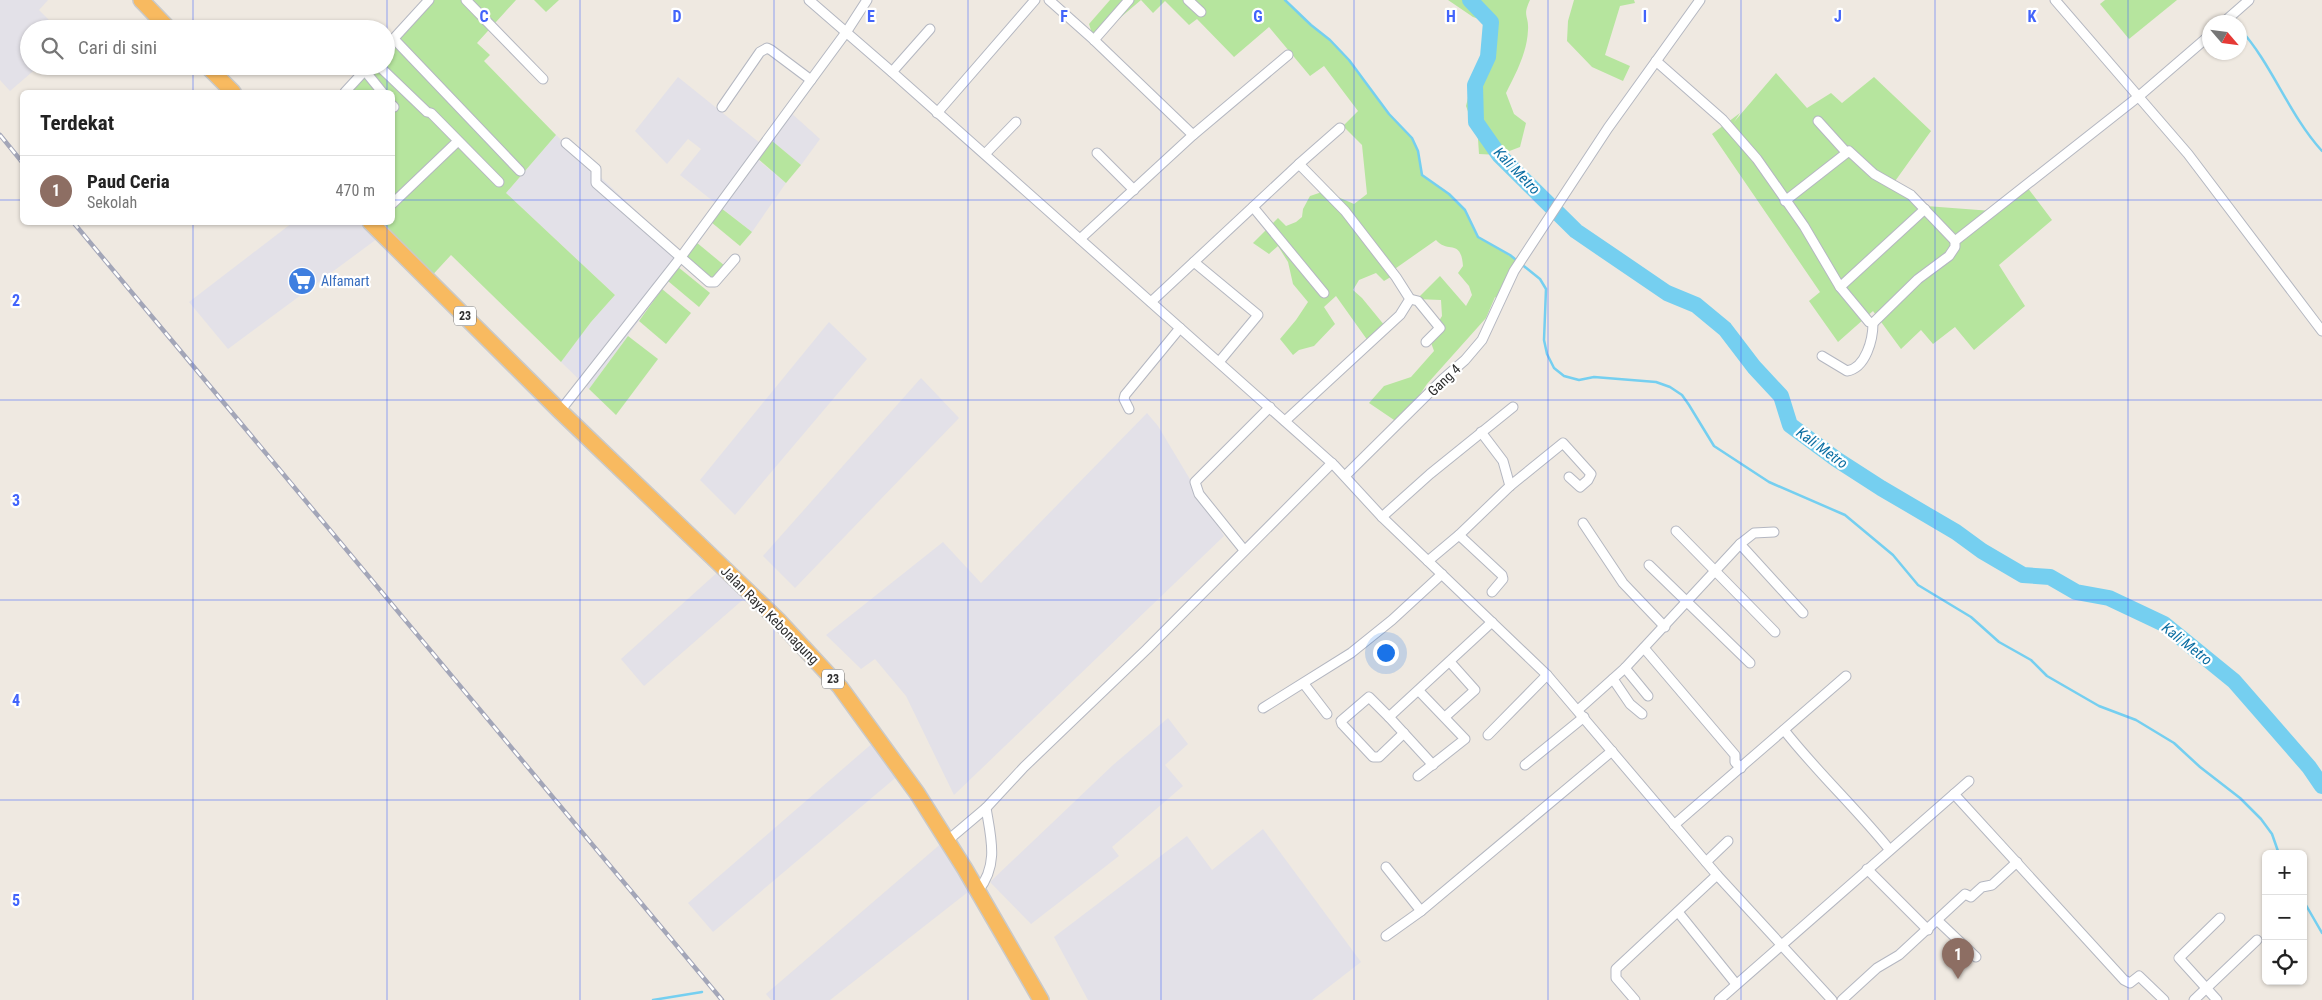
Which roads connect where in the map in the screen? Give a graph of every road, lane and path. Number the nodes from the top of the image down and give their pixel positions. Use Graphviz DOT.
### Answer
graph roads {
  1 [pos="429,0"];
  2 [pos="466,0"];
  3 [pos="809,0"];
  4 [pos="867,0"];
  5 [pos="1035,0"];
  6 [pos="1049,0"];
  7 [pos="1129,0"];
  8 [pos="1188,0"];
  9 [pos="1700,0"];
  10 [pos="2055,0"];
  11 [pos="2249,0"];
  12 [pos="147,2"];
  13 [pos="1201,12"];
  14 [pos="2232,15"];
  15 [pos="162,20"];
  16 [pos="930,29"];
  17 [pos="847,32"];
  18 [pos="395,38"];
  19 [pos="395,40"];
  20 [pos="1094,40"];
  21 [pos="2202,42"];
  22 [pos="1288,55"];
  23 [pos="1656,61"];
  24 [pos="892,72"];
  25 [pos="220,75"];
  26 [pos="361,75"];
  27 [pos="371,75"];
  28 [pos="388,75"];
  29 [pos="543,79"];
  30 [pos="811,80"];
  31 [pos="231,90"];
  32 [pos="347,90"];
  33 [pos="381,90"];
  34 [pos="2138,97"];
  35 [pos="722,107"];
  36 [pos="937,113"];
  37 [pos="1818,121"];
  38 [pos="1016,122"];
  39 [pos="1340,128"];
  40 [pos="1193,135"];
  41 [pos="458,141"];
  42 [pos="566,143"];
  43 [pos="1846,152"];
  44 [pos="985,154"];
  45 [pos="1097,154"];
  46 [pos="1299,164"];
  47 [pos="520,172"];
  48 [pos="499,182"];
  49 [pos="1134,190"];
  50 [pos="395,201"];
  51 [pos="1785,201"];
  52 [pos="1253,207"];
  53 [pos="1925,209"];
  54 [pos="374,225"];
  55 [pos="1080,239"];
  56 [pos="1955,241"];
  57 [pos="681,257"];
  58 [pos="735,259"];
  59 [pos="1194,262"];
  60 [pos="1840,287"];
  61 [pos="1324,292"];
  62 [pos="1410,299"];
  63 [pos="1151,302"];
  64 [pos="1873,322"];
  65 [pos="1180,328"];
  66 [pos="2322,331"];
  67 [pos="1426,342"];
  68 [pos="1822,356"];
  69 [pos="1219,362"];
  70 [pos="1270,407"];
  71 [pos="1513,407"];
  72 [pos="1129,409"];
  73 [pos="560,411"];
  74 [pos="1285,421"];
  75 [pos="1481,432"];
  76 [pos="1333,464"];
  77 [pos="1343,475"];
  78 [pos="1569,477"];
  79 [pos="1510,486"];
  80 [pos="1382,517"];
  81 [pos="1583,523"];
  82 [pos="1676,531"];
  83 [pos="1774,532"];
  84 [pos="1459,535"];
  85 [pos="1740,544"];
  86 [pos="1244,550"];
  87 [pos="1428,561"];
  88 [pos="1649,565"];
  89 [pos="1714,571"];
  90 [pos="1442,574"];
  91 [pos="1492,592"];
  92 [pos="1688,602"];
  93 [pos="1803,613"];
  94 [pos="1492,622"];
  95 [pos="1665,627"];
  96 [pos="1775,632"];
  97 [pos="1644,648"];
  98 [pos="1450,662"];
  99 [pos="1750,663"];
  100 [pos="1625,668"];
  101 [pos="1547,675"];
  102 [pos="1846,676"];
  103 [pos="1614,680"];
  104 [pos="1304,684"];
  105 [pos="1419,691"];
  106 [pos="1648,696"];
  107 [pos="1263,708"];
  108 [pos="1581,713"];
  109 [pos="1327,714"];
  110 [pos="1642,714"];
  111 [pos="1389,717"];
  112 [pos="1445,717"];
  113 [pos="1784,730"];
  114 [pos="1404,733"];
  115 [pos="1488,735"];
  116 [pos="1612,751"];
  117 [pos="1524,764"];
  118 [pos="1433,765"];
  119 [pos="1741,768"];
  120 [pos="1418,776"];
  121 [pos="1969,781"];
  122 [pos="1954,794"];
  123 [pos="986,808"];
  124 [pos="1674,826"];
  125 [pos="947,841"];
  126 [pos="1728,841"];
  127 [pos="1889,849"];
  128 [pos="1706,862"];
  129 [pos="2017,862"];
  130 [pos="1386,867"];
  131 [pos="1867,869"];
  132 [pos="1717,875"];
  133 [pos="978,891"];
  134 [pos="1421,911"];
  135 [pos="1678,912"];
  136 [pos="2220,918"];
  137 [pos="1938,921"];
  138 [pos="1928,930"];
  139 [pos="1386,936"];
  140 [pos="2256,940"];
  141 [pos="1780,946"];
  142 [pos="1976,957"];
  143 [pos="1736,984"];
  144 [pos="2207,988"];
  145 [pos="1041,1000"];
  146 [pos="1636,1000"];
  147 [pos="1719,1000"];
  148 [pos="1832,1000"];
  149 [pos="1842,1000"];
  150 [pos="2164,1000"];
  151 [pos="2194,1000"];
  152 [pos="2217,1000"];
  1 -- 18 [label="street"];
  2 -- 29 [label="street"];
  3 -- 17 [label="street"];
  4 -- 17 [label="street"];
  5 -- 36 [label="street"];
  6 -- 20 [label="street"];
  7 -- 20 [label="street"];
  8 -- 13 [label="street"];
  9 -- 23 [label="street, Gang 4"];
  10 -- 34 [label="street"];
  11 -- 14 [label="street"];
  12 -- 15 [label="highway"];
  16 -- 24 [label="street"];
  17 -- 24 [label="street"];
  17 -- 30 [label="street"];
  19 -- 47 [label="street"];
  20 -- 40 [label="street"];
  21 -- 34 [label="street"];
  22 -- 40 [label="street"];
  23 -- 51 [label="street"];
  23 -- 77 [label="street, Gang 4"];
  24 -- 36 [label="street"];
  25 -- 31 [label="highway"];
  26 -- 32 [label="street"];
  27 -- 33 [label="street"];
  28 -- 41 [label="street"];
  30 -- 35 [label="street"];
  30 -- 57 [label="street"];
  34 -- 56 [label="street"];
  34 -- 66 [label="street"];
  36 -- 44 [label="street"];
  37 -- 43 [label="street"];
  38 -- 44 [label="street"];
  39 -- 46 [label="street"];
  40 -- 49 [label="street"];
  41 -- 48 [label="street"];
  41 -- 50 [label="street"];
  42 -- 57 [label="street"];
  43 -- 51 [label="street"];
  43 -- 53 [label="street"];
  44 -- 55 [label="street"];
  45 -- 49 [label="street"];
  46 -- 52 [label="street"];
  46 -- 62 [label="street"];
  49 -- 55 [label="street"];
  51 -- 60 [label="street"];
  52 -- 59 [label="street"];
  52 -- 61 [label="street"];
  53 -- 56 [label="street"];
  53 -- 60 [label="street"];
  54 -- 73 [label="highway, 23"];
  55 -- 63 [label="street"];
  56 -- 64 [label="street"];
  57 -- 58 [label="street"];
  57 -- 73 [label="street"];
  59 -- 63 [label="street"];
  59 -- 69 [label="street"];
  60 -- 64 [label="street"];
  62 -- 67 [label="street"];
  62 -- 74 [label="street"];
  63 -- 65 [label="street"];
  64 -- 68 [label="street"];
  65 -- 69 [label="street"];
  65 -- 72 [label="street"];
  69 -- 70 [label="street"];
  70 -- 74 [label="street"];
  70 -- 86 [label="street"];
  71 -- 75 [label="street"];
  73 -- 125 [label="highway, Jalan Raya Kebonagung / 23"];
  74 -- 76 [label="street"];
  75 -- 79 [label="street"];
  75 -- 80 [label="street"];
  76 -- 77 [label="street"];
  76 -- 86 [label="street"];
  77 -- 80 [label="street"];
  78 -- 79 [label="street"];
  79 -- 84 [label="street"];
  80 -- 87 [label="street"];
  81 -- 95 [label="street"];
  82 -- 89 [label="street"];
  83 -- 85 [label="street"];
  84 -- 87 [label="street"];
  84 -- 91 [label="street"];
  85 -- 89 [label="street"];
  85 -- 93 [label="street"];
  86 -- 123 [label="street"];
  87 -- 90 [label="street"];
  88 -- 92 [label="street"];
  89 -- 92 [label="street"];
  89 -- 96 [label="street"];
  90 -- 94 [label="street"];
  90 -- 104 [label="street"];
  92 -- 95 [label="street"];
  92 -- 99 [label="street"];
  94 -- 98 [label="street"];
  94 -- 101 [label="street"];
  95 -- 97 [label="street"];
  97 -- 100 [label="street"];
  97 -- 119 [label="street"];
  98 -- 105 [label="street"];
  98 -- 112 [label="street"];
  100 -- 103 [label="street"];
  100 -- 106 [label="street"];
  101 -- 108 [label="street"];
  101 -- 115 [label="street"];
  102 -- 113 [label="street"];
  103 -- 108 [label="street"];
  103 -- 110 [label="street"];
  104 -- 107 [label="street"];
  104 -- 109 [label="street"];
  105 -- 111 [label="street"];
  105 -- 112 [label="street"];
  108 -- 116 [label="street"];
  108 -- 117 [label="street"];
  111 -- 114 [label="street"];
  111 -- 114 [label="street"];
  112 -- 118 [label="street"];
  113 -- 119 [label="street"];
  113 -- 127 [label="street"];
  114 -- 118 [label="street"];
  116 -- 124 [label="street"];
  116 -- 134 [label="street"];
  118 -- 120 [label="street"];
  119 -- 124 [label="street"];
  121 -- 122 [label="street"];
  122 -- 127 [label="street"];
  122 -- 129 [label="street"];
  123 -- 125 [label="street"];
  123 -- 133 [label="street"];
  124 -- 128 [label="street"];
  125 -- 133 [label="highway, Jalan Raya Kebonagung / 23"];
  126 -- 128 [label="street"];
  127 -- 131 [label="street"];
  128 -- 132 [label="street"];
  129 -- 137 [label="street"];
  129 -- 150 [label="street"];
  130 -- 134 [label="street"];
  131 -- 138 [label="street"];
  131 -- 141 [label="street"];
  132 -- 135 [label="street"];
  132 -- 141 [label="street"];
  133 -- 145 [label="highway, Jalan Raya Kebonagung / 23"];
  134 -- 139 [label="street"];
  135 -- 143 [label="street"];
  135 -- 146 [label="street"];
  136 -- 144 [label="street"];
  137 -- 138 [label="street"];
  137 -- 142 [label="street"];
  138 -- 149 [label="street"];
  140 -- 144 [label="street"];
  141 -- 143 [label="street"];
  141 -- 148 [label="street"];
  143 -- 147 [label="street"];
  144 -- 151 [label="street"];
  144 -- 152 [label="street"];
}
